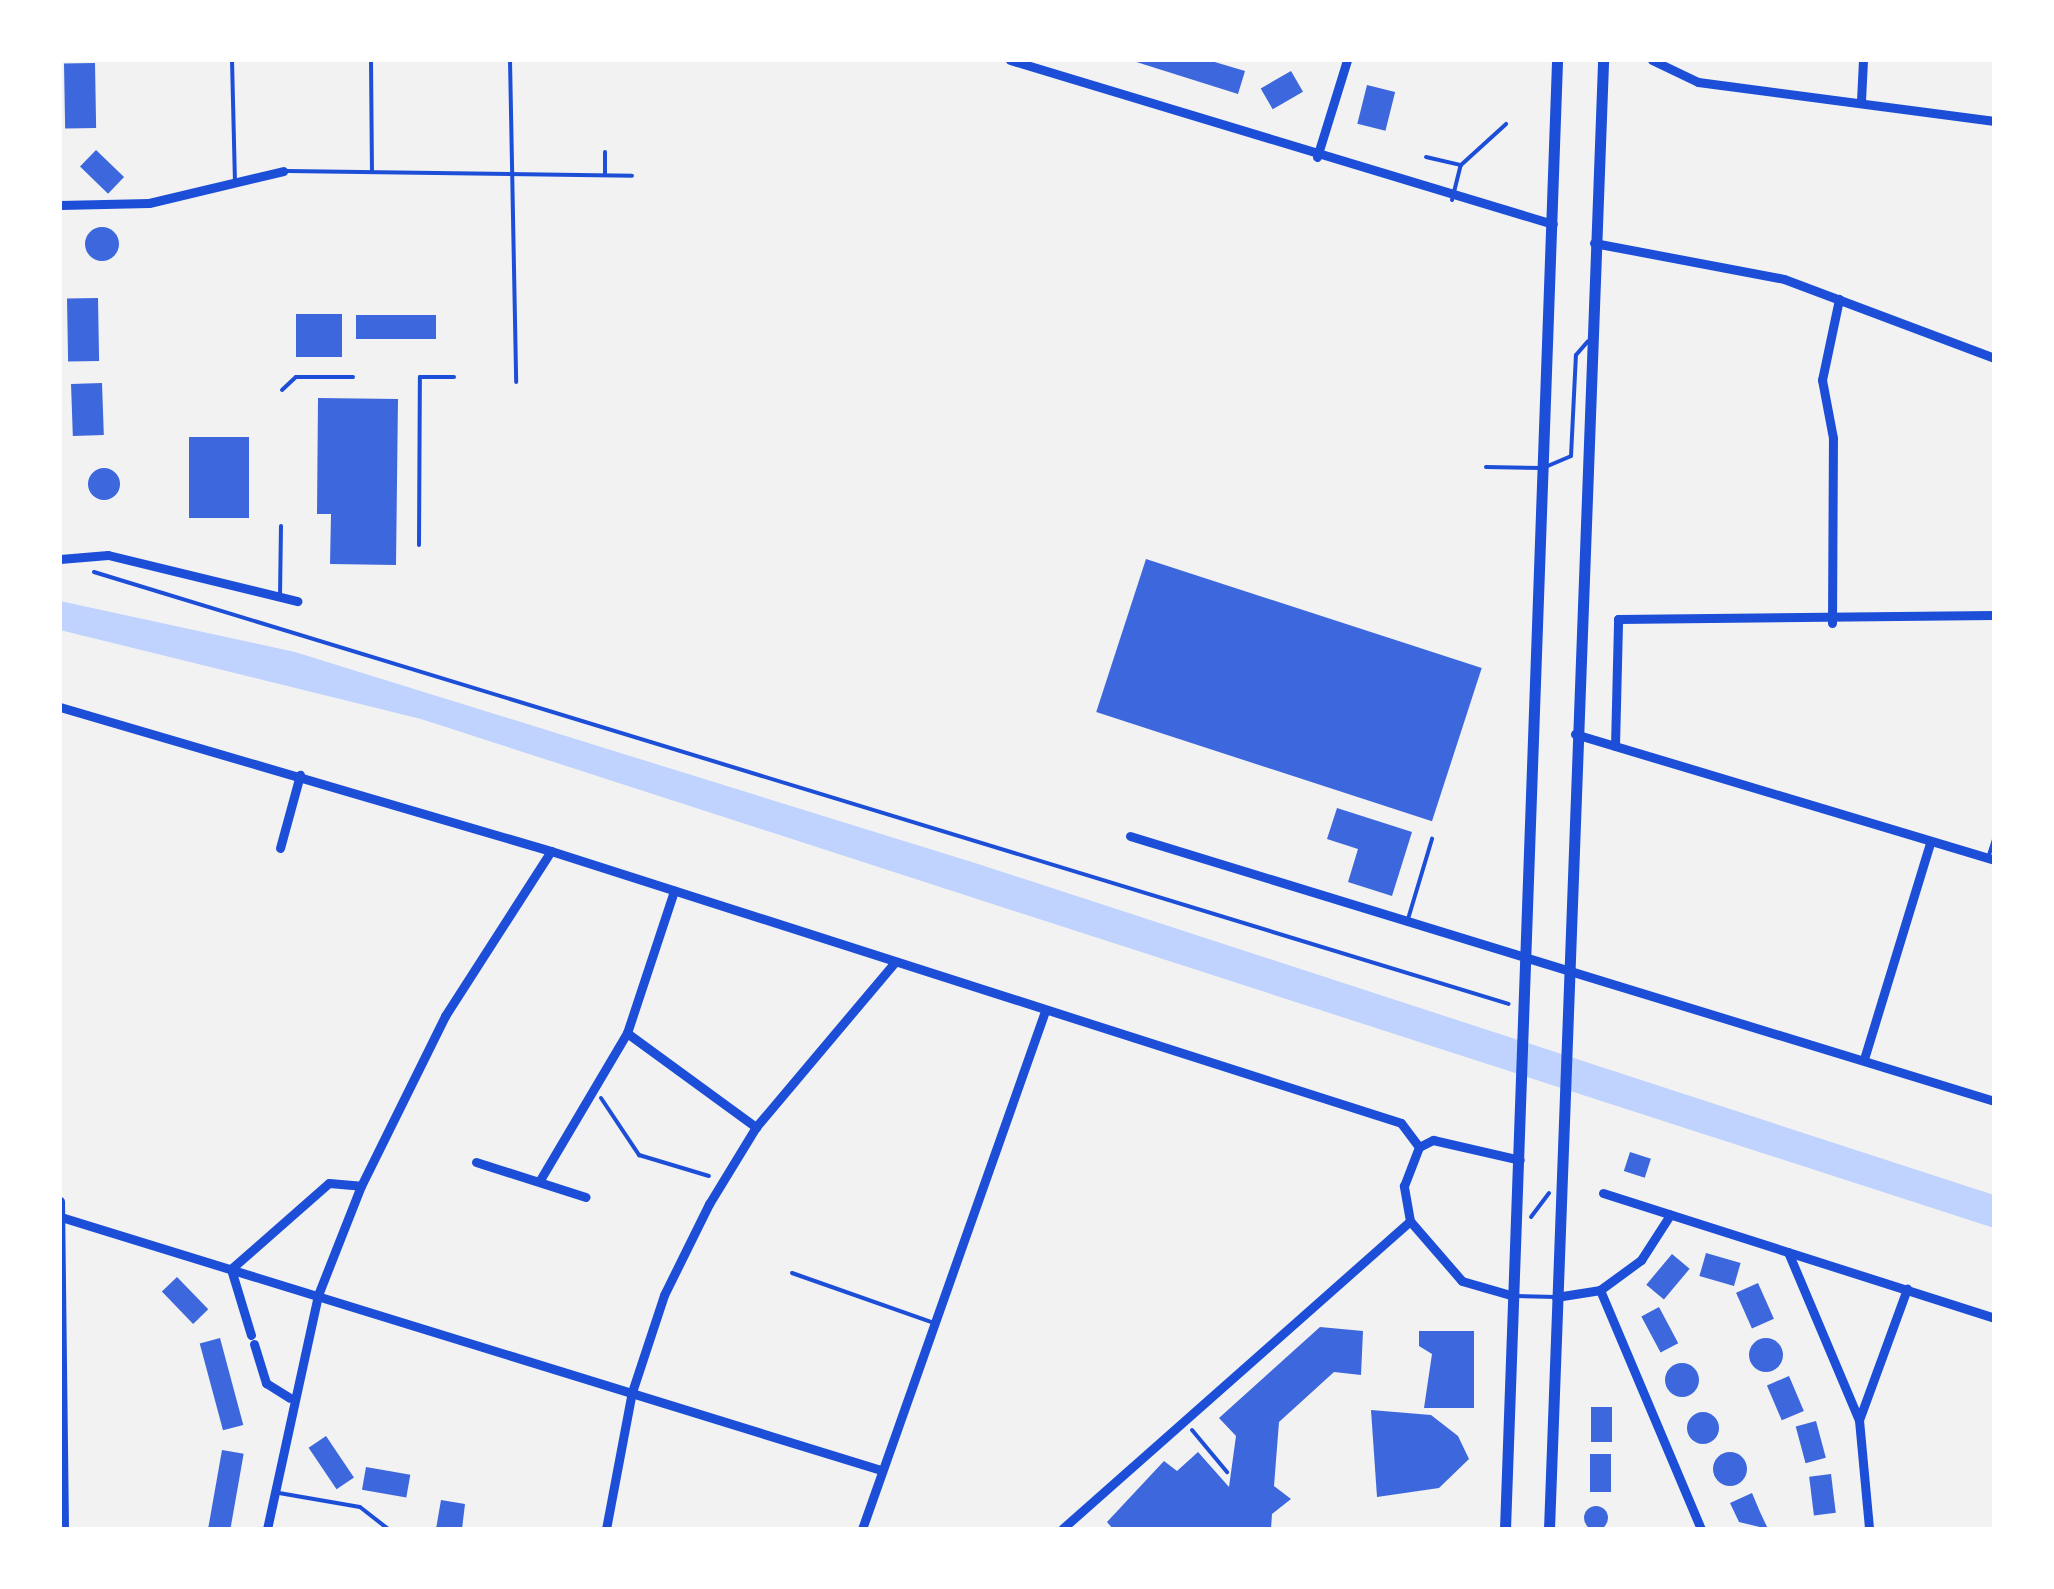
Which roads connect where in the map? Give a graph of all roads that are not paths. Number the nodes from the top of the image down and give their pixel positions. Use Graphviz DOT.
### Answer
graph roads {
  1 [pos="232,60"];
  2 [pos="372,60"];
  3 [pos="510,60"];
  4 [pos="1010,60"];
  5 [pos="1347,60"];
  6 [pos="1558,60"];
  7 [pos="1604,60"];
  8 [pos="1652,60"];
  9 [pos="1863,60"];
  10 [pos="1861,101"];
  11 [pos="1994,122"];
  12 [pos="1506,124"];
  13 [pos="605,152"];
  14 [pos="1426,156"];
  15 [pos="1317,158"];
  16 [pos="1461,165"];
  17 [pos="372,170"];
  18 [pos="283,171"];
  19 [pos="605,174"];
  20 [pos="511,175"];
  21 [pos="632,176"];
  22 [pos="235,186"];
  23 [pos="1452,200"];
  24 [pos="60,205"];
  25 [pos="1554,224"];
  26 [pos="1594,243"];
  27 [pos="1839,299"];
  28 [pos="1590,338"];
  29 [pos="1994,358"];
  30 [pos="353,377"];
  31 [pos="454,378"];
  32 [pos="516,382"];
  33 [pos="282,390"];
  34 [pos="1486,467"];
  35 [pos="1544,468"];
  36 [pos="281,526"];
  37 [pos="418,544"];
  38 [pos="60,560"];
  39 [pos="280,597"];
  40 [pos="298,601"];
  41 [pos="1994,615"];
  42 [pos="1832,622"];
  43 [pos="60,706"];
  44 [pos="1575,734"];
  45 [pos="1615,746"];
  46 [pos="300,775"];
  47 [pos="1130,836"];
  48 [pos="1432,839"];
  49 [pos="1994,839"];
  50 [pos="1930,843"];
  51 [pos="280,848"];
  52 [pos="551,851"];
  53 [pos="1991,859"];
  54 [pos="674,891"];
  55 [pos="1408,920"];
  56 [pos="1527,955"];
  57 [pos="895,962"];
  58 [pos="1567,973"];
  59 [pos="1046,1012"];
  60 [pos="627,1033"];
  61 [pos="1864,1059"];
  62 [pos="1994,1101"];
  63 [pos="756,1126"];
  64 [pos="1419,1147"];
  65 [pos="1520,1160"];
  66 [pos="476,1162"];
  67 [pos="540,1180"];
  68 [pos="360,1186"];
  69 [pos="1603,1193"];
  70 [pos="586,1198"];
  71 [pos="60,1201"];
  72 [pos="1670,1215"];
  73 [pos="60,1217"];
  74 [pos="1410,1221"];
  75 [pos="1788,1252"];
  76 [pos="231,1269"];
  77 [pos="792,1272"];
  78 [pos="1907,1289"];
  79 [pos="1600,1290"];
  80 [pos="318,1295"];
  81 [pos="1514,1296"];
  82 [pos="1556,1297"];
  83 [pos="1994,1318"];
  84 [pos="934,1322"];
  85 [pos="632,1392"];
  86 [pos="290,1398"];
  87 [pos="1859,1420"];
  88 [pos="882,1470"];
  89 [pos="274,1492"];
  90 [pos="1070,1526"];
  91 [pos="1868,1527"];
  92 [pos="64,1529"];
  93 [pos="267,1529"];
  94 [pos="388,1529"];
  95 [pos="606,1529"];
  96 [pos="862,1529"];
  97 [pos="1506,1529"];
  98 [pos="1549,1529"];
  99 [pos="1702,1529"];
  1 -- 22 [label="lane"];
  2 -- 17 [label="lane"];
  3 -- 20 [label="lane"];
  4 -- 15 [label="street"];
  5 -- 15 [label="street"];
  6 -- 25 [label="street"];
  7 -- 26 [label="street"];
  8 -- 10 [label="street"];
  9 -- 10 [label="street"];
  10 -- 11 [label="street"];
  12 -- 16 [label="lane"];
  13 -- 19 [label="lane"];
  14 -- 16 [label="lane"];
  15 -- 23 [label="street"];
  16 -- 23 [label="lane"];
  17 -- 18 [label="lane"];
  17 -- 20 [label="lane"];
  18 -- 22 [label="street"];
  19 -- 20 [label="lane"];
  19 -- 21 [label="lane"];
  20 -- 32 [label="lane"];
  22 -- 24 [label="street"];
  23 -- 25 [label="street"];
  25 -- 35 [label="street"];
  26 -- 27 [label="street"];
  26 -- 28 [label="street"];
  27 -- 29 [label="street"];
  27 -- 42 [label="street"];
  28 -- 35 [label="lane"];
  28 -- 44 [label="street"];
  30 -- 33 [label="lane"];
  31 -- 37 [label="lane"];
  34 -- 35 [label="lane"];
  35 -- 56 [label="street"];
  36 -- 39 [label="lane"];
  38 -- 39 [label="street"];
  39 -- 40 [label="street"];
  41 -- 42 [label="street"];
  42 -- 45 [label="street"];
  43 -- 46 [label="street"];
  44 -- 45 [label="street"];
  44 -- 58 [label="street"];
  45 -- 50 [label="street"];
  46 -- 51 [label="street"];
  46 -- 52 [label="street"];
  47 -- 55 [label="street"];
  48 -- 55 [label="lane"];
  49 -- 53 [label="lane"];
  50 -- 53 [label="street"];
  50 -- 61 [label="street"];
  52 -- 54 [label="street"];
  52 -- 68 [label="street"];
  54 -- 57 [label="street"];
  54 -- 60 [label="street"];
  55 -- 56 [label="street"];
  56 -- 58 [label="street"];
  56 -- 65 [label="street"];
  57 -- 59 [label="street"];
  57 -- 63 [label="street"];
  58 -- 61 [label="street"];
  58 -- 82 [label="street"];
  59 -- 64 [label="street"];
  59 -- 84 [label="street"];
  60 -- 63 [label="street"];
  60 -- 67 [label="street"];
  61 -- 62 [label="street"];
  63 -- 85 [label="street"];
  64 -- 65 [label="street"];
  64 -- 74 [label="street"];
  65 -- 81 [label="street"];
  66 -- 67 [label="street"];
  67 -- 70 [label="street"];
  68 -- 76 [label="street"];
  68 -- 80 [label="street"];
  69 -- 72 [label="street"];
  71 -- 73 [label="street"];
  72 -- 75 [label="street"];
  72 -- 79 [label="street"];
  73 -- 76 [label="street"];
  73 -- 92 [label="street"];
  74 -- 81 [label="street"];
  74 -- 90 [label="street"];
  75 -- 78 [label="street"];
  75 -- 87 [label="street"];
  76 -- 80 [label="street"];
  76 -- 86 [label="street"];
  77 -- 84 [label="lane"];
  78 -- 83 [label="street"];
  78 -- 87 [label="street"];
  79 -- 82 [label="street"];
  79 -- 99 [label="street"];
  80 -- 85 [label="street"];
  80 -- 86 [label="street"];
  81 -- 82 [label="lane"];
  81 -- 97 [label="street"];
  82 -- 98 [label="street"];
  84 -- 88 [label="street"];
  85 -- 88 [label="street"];
  85 -- 95 [label="street"];
  86 -- 89 [label="street"];
  87 -- 91 [label="street"];
  88 -- 96 [label="street"];
  89 -- 93 [label="street"];
  89 -- 94 [label="lane"];
}
